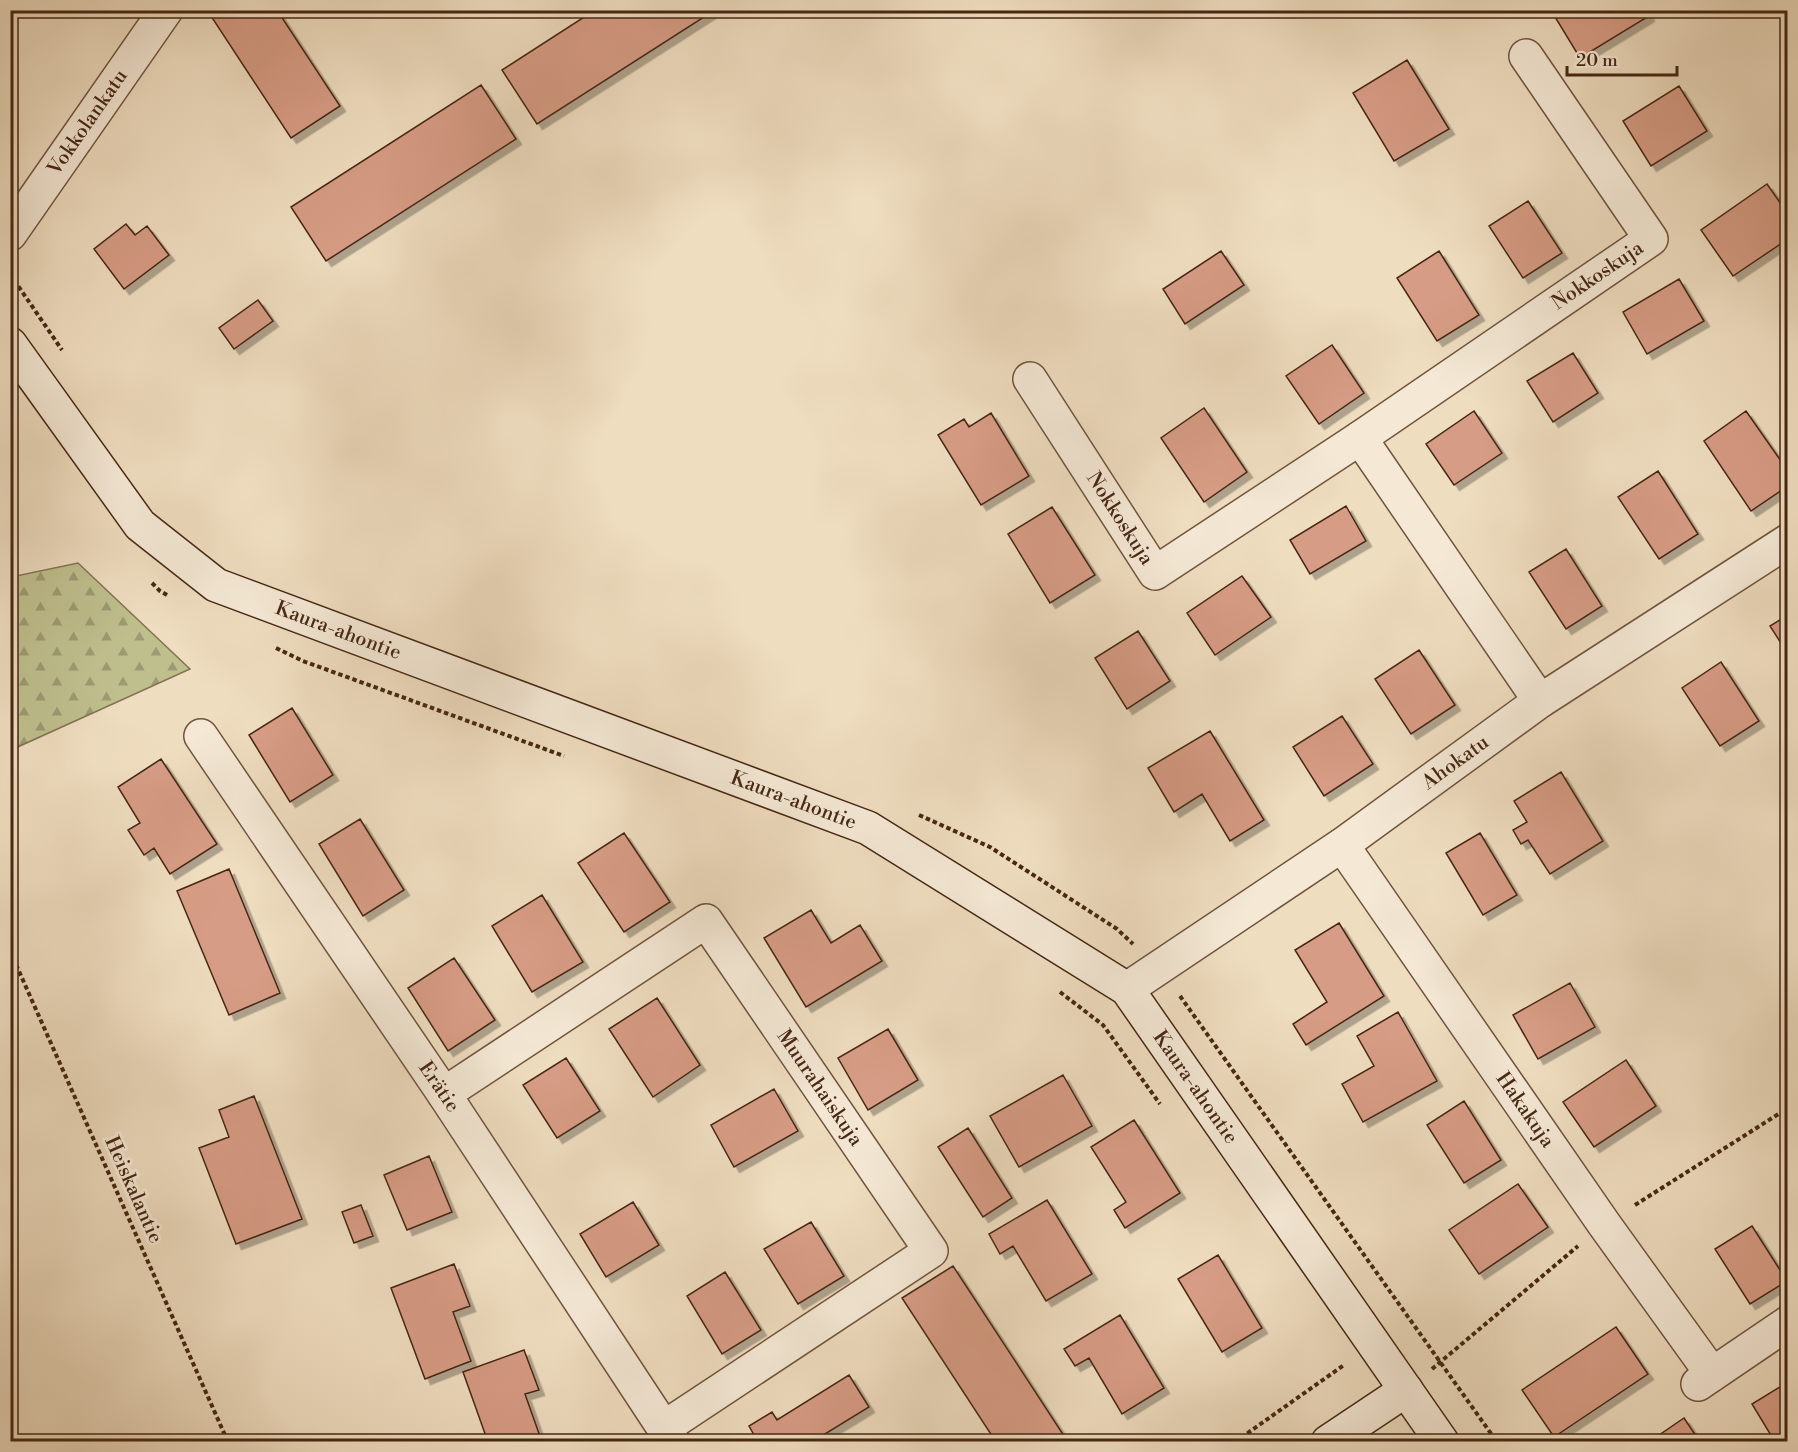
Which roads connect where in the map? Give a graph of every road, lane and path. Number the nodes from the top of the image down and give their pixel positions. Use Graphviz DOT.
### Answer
graph roads {
  1 [pos="166,10"];
  2 [pos="1526,56"];
  3 [pos="10,234"];
  4 [pos="10,274"];
  5 [pos="10,344"];
  6 [pos="62,351"];
  7 [pos="1030,379"];
  8 [pos="1360,438"];
  9 [pos="1788,541"];
  10 [pos="152,583"];
  11 [pos="170,596"];
  12 [pos="272,646"];
  13 [pos="1540,701"];
  14 [pos="201,736"];
  15 [pos="572,759"];
  16 [pos="917,814"];
  17 [pos="1342,845"];
  18 [pos="10,951"];
  19 [pos="1159,967"];
  20 [pos="1127,989"];
  21 [pos="1057,990"];
  22 [pos="444,1094"];
  23 [pos="1166,1112"];
  24 [pos="1788,1323"];
  25 [pos="1346,1363"];
  26 [pos="1406,1390"];
  27 [pos="669,1434"];
  28 [pos="228,1442"];
  29 [pos="1235,1442"];
  30 [pos="1328,1442"];
  31 [pos="1442,1442"];
  32 [pos="1497,1442"];
  1 -- 3 [label="street, Vokkolankatu"];
  2 -- 8 [label="street, Nokkoskuja"];
  4 -- 6 [label="path"];
  5 -- 20 [label="street, Kaura-ahontie"];
  7 -- 8 [label="street, Nokkoskuja"];
  8 -- 13 [label="street"];
  9 -- 13 [label="street, Ahokatu"];
  10 -- 11 [label="path"];
  12 -- 15 [label="path"];
  13 -- 17 [label="street, Ahokatu"];
  14 -- 22 [label="street, Erätie"];
  16 -- 19 [label="path"];
  17 -- 19 [label="street, Ahokatu"];
  17 -- 24 [label="street, Hakakuja"];
  18 -- 28 [label="path, Heiskalantie"];
  19 -- 20 [label="street, Ahokatu"];
  19 -- 32 [label="path"];
  20 -- 26 [label="street, Kaura-ahontie"];
  21 -- 23 [label="path"];
  22 -- 27 [label="street, Erätie"];
  22 -- 27 [label="street, Muurahaiskuja"];
  25 -- 29 [label="path"];
  26 -- 30 [label="street"];
  26 -- 31 [label="street, Kaura-ahontie"];
}
